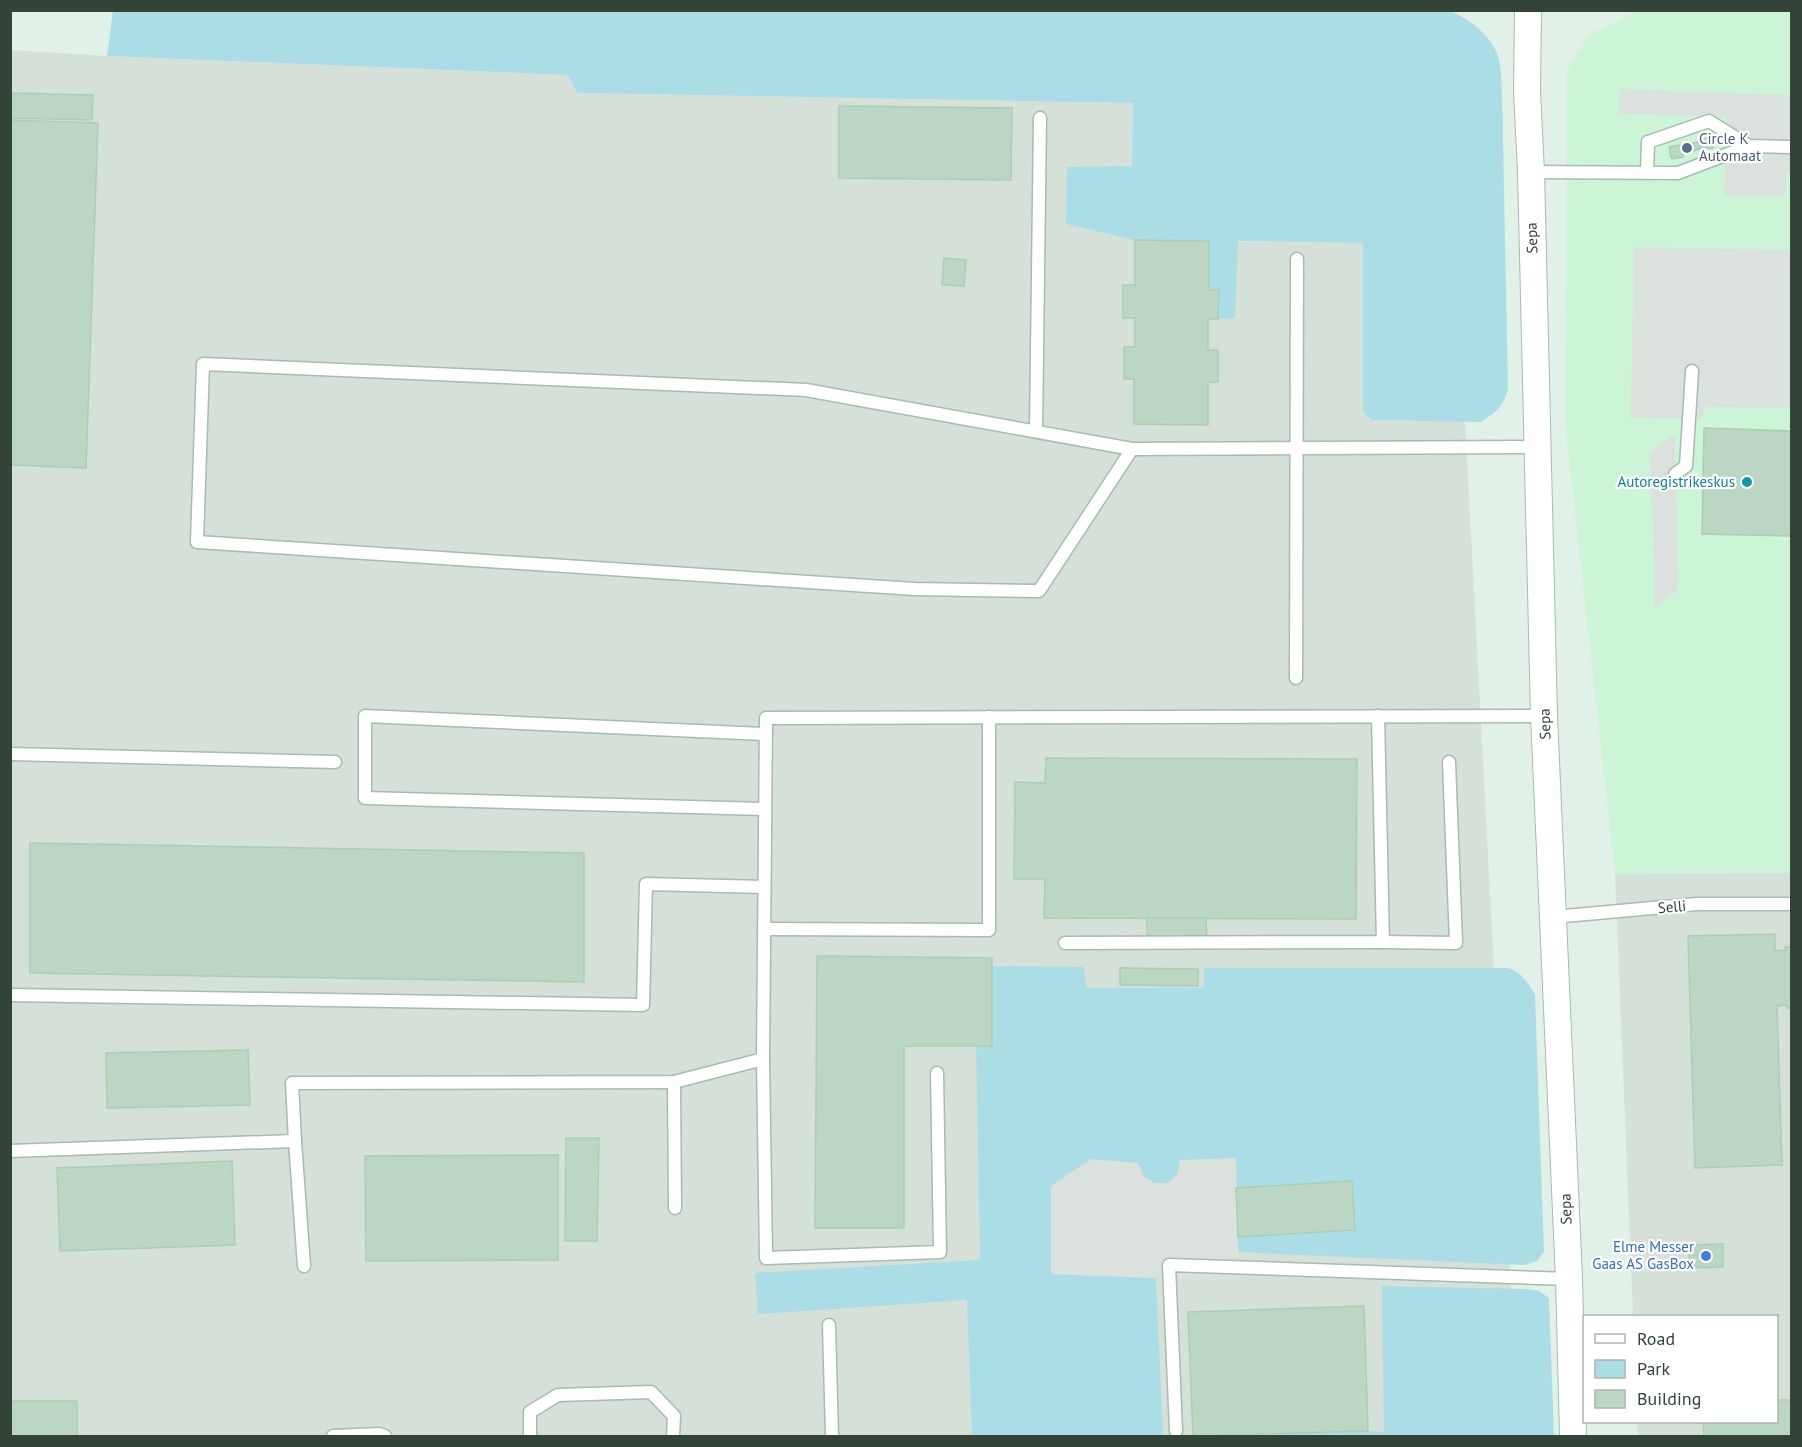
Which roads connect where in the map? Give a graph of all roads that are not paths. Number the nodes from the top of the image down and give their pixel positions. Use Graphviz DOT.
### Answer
graph roads {
  1 [pos="1527,10"];
  2 [pos="1040,117"];
  3 [pos="1749,146"];
  4 [pos="1791,147"];
  5 [pos="1531,172"];
  6 [pos="1647,172"];
  7 [pos="1297,259"];
  8 [pos="1692,371"];
  9 [pos="1036,431"];
  10 [pos="1538,447"];
  11 [pos="1132,448"];
  12 [pos="1296,448"];
  13 [pos="1676,474"];
  14 [pos="1296,678"];
  15 [pos="1378,716"];
  16 [pos="1544,716"];
  17 [pos="989,717"];
  18 [pos="766,734"];
  19 [pos="10,754"];
  20 [pos="334,762"];
  21 [pos="1449,762"];
  22 [pos="765,809"];
  23 [pos="764,887"];
  24 [pos="1791,904"];
  25 [pos="1553,917"];
  26 [pos="764,929"];
  27 [pos="1383,942"];
  28 [pos="1065,943"];
  29 [pos="10,995"];
  30 [pos="763,1059"];
  31 [pos="937,1073"];
  32 [pos="674,1082"];
  33 [pos="295,1141"];
  34 [pos="10,1151"];
  35 [pos="675,1208"];
  36 [pos="304,1266"];
  37 [pos="1569,1279"];
  38 [pos="829,1325"];
  39 [pos="1176,1431"];
  40 [pos="333,1437"];
  41 [pos="385,1437"];
  42 [pos="530,1437"];
  43 [pos="673,1437"];
  44 [pos="832,1437"];
  45 [pos="1573,1437"];
  1 -- 5 [label="street, Sepa"];
  2 -- 9 [label="lane"];
  3 -- 4 [label="lane"];
  3 -- 6 [label="lane"];
  3 -- 6 [label="lane"];
  5 -- 6 [label="lane"];
  5 -- 10 [label="street, Sepa"];
  7 -- 12 [label="lane"];
  8 -- 13 [label="lane"];
  9 -- 11 [label="lane"];
  9 -- 11 [label="lane"];
  10 -- 12 [label="lane"];
  10 -- 16 [label="street, Sepa"];
  11 -- 12 [label="lane"];
  12 -- 14 [label="lane"];
  15 -- 16 [label="lane"];
  15 -- 17 [label="lane"];
  15 -- 27 [label="lane"];
  16 -- 25 [label="street, Sepa"];
  17 -- 18 [label="lane"];
  17 -- 26 [label="lane"];
  18 -- 22 [label="lane"];
  18 -- 22 [label="lane"];
  19 -- 20 [label="lane"];
  21 -- 27 [label="lane"];
  22 -- 23 [label="lane"];
  23 -- 26 [label="lane"];
  23 -- 29 [label="lane"];
  24 -- 25 [label="lane, Selli"];
  25 -- 37 [label="street, Sepa"];
  26 -- 30 [label="lane"];
  27 -- 28 [label="lane"];
  30 -- 31 [label="lane"];
  30 -- 32 [label="lane"];
  32 -- 33 [label="lane"];
  32 -- 35 [label="lane"];
  33 -- 34 [label="lane"];
  33 -- 36 [label="lane"];
  37 -- 39 [label="lane"];
  37 -- 45 [label="street, Sepa"];
  38 -- 44 [label="lane"];
  40 -- 41 [label="lane"];
  42 -- 43 [label="lane"];
}
